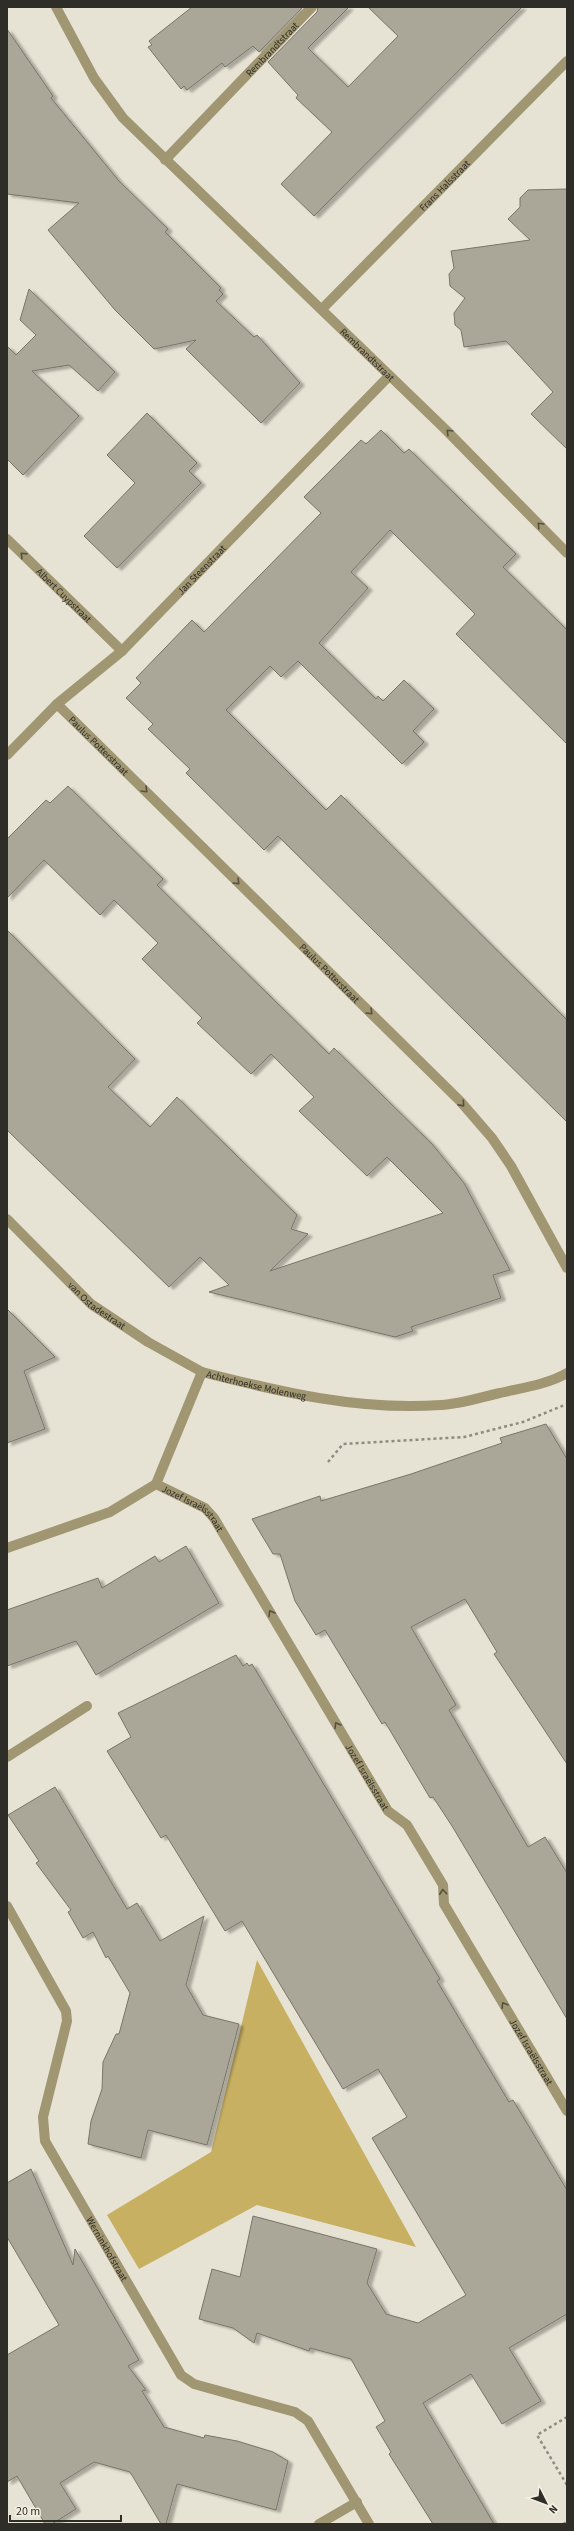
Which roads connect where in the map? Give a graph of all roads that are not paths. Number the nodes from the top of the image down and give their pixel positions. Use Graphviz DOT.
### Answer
graph roads {
  1 [pos="56,7"];
  2 [pos="312,7"];
  3 [pos="567,61"];
  4 [pos="165,160"];
  5 [pos="322,310"];
  6 [pos="389,376"];
  7 [pos="7,539"];
  8 [pos="567,553"];
  9 [pos="122,651"];
  10 [pos="57,704"];
  11 [pos="7,755"];
  12 [pos="7,1219"];
  13 [pos="567,1268"];
  14 [pos="202,1372"];
  15 [pos="566,1376"];
  16 [pos="156,1484"];
  17 [pos="7,1548"];
  18 [pos="87,1706"];
  19 [pos="7,1757"];
  20 [pos="7,1906"];
  21 [pos="567,2111"];
  22 [pos="357,2502"];
  23 [pos="319,2524"];
  24 [pos="369,2524"];
  1 -- 4 [label="street, Rembrandtstraat"];
  2 -- 4 [label="street, Rembrandtstraat"];
  3 -- 5 [label="street, Frans Halsstraat"];
  4 -- 5 [label="street, Rembrandtstraat"];
  5 -- 6 [label="street, Rembrandtstraat"];
  8 -- 6 [label="street, Rembrandtstraat, one-way"];
  6 -- 9 [label="street, Jan Steenstraat"];
  9 -- 7 [label="street, Albert Cuypstraat, one-way"];
  9 -- 10 [label="street, Jan Steenstraat"];
  10 -- 11 [label="street, Jan Steenstraat"];
  10 -- 13 [label="street, Paulus Potterstraat, one-way"];
  12 -- 14 [label="street, van Ostadestraat"];
  14 -- 15 [label="street, Achterhoekse Molenweg"];
  14 -- 16 [label="street, Achterhoekse Molenweg"];
  16 -- 17 [label="street"];
  21 -- 16 [label="street, Jozef Israëlsstraat, one-way"];
  18 -- 19 [label="street"];
  20 -- 22 [label="street, Werninkhofstraat"];
  22 -- 23 [label="street"];
  22 -- 24 [label="street, Werninkhofstraat"];
}
